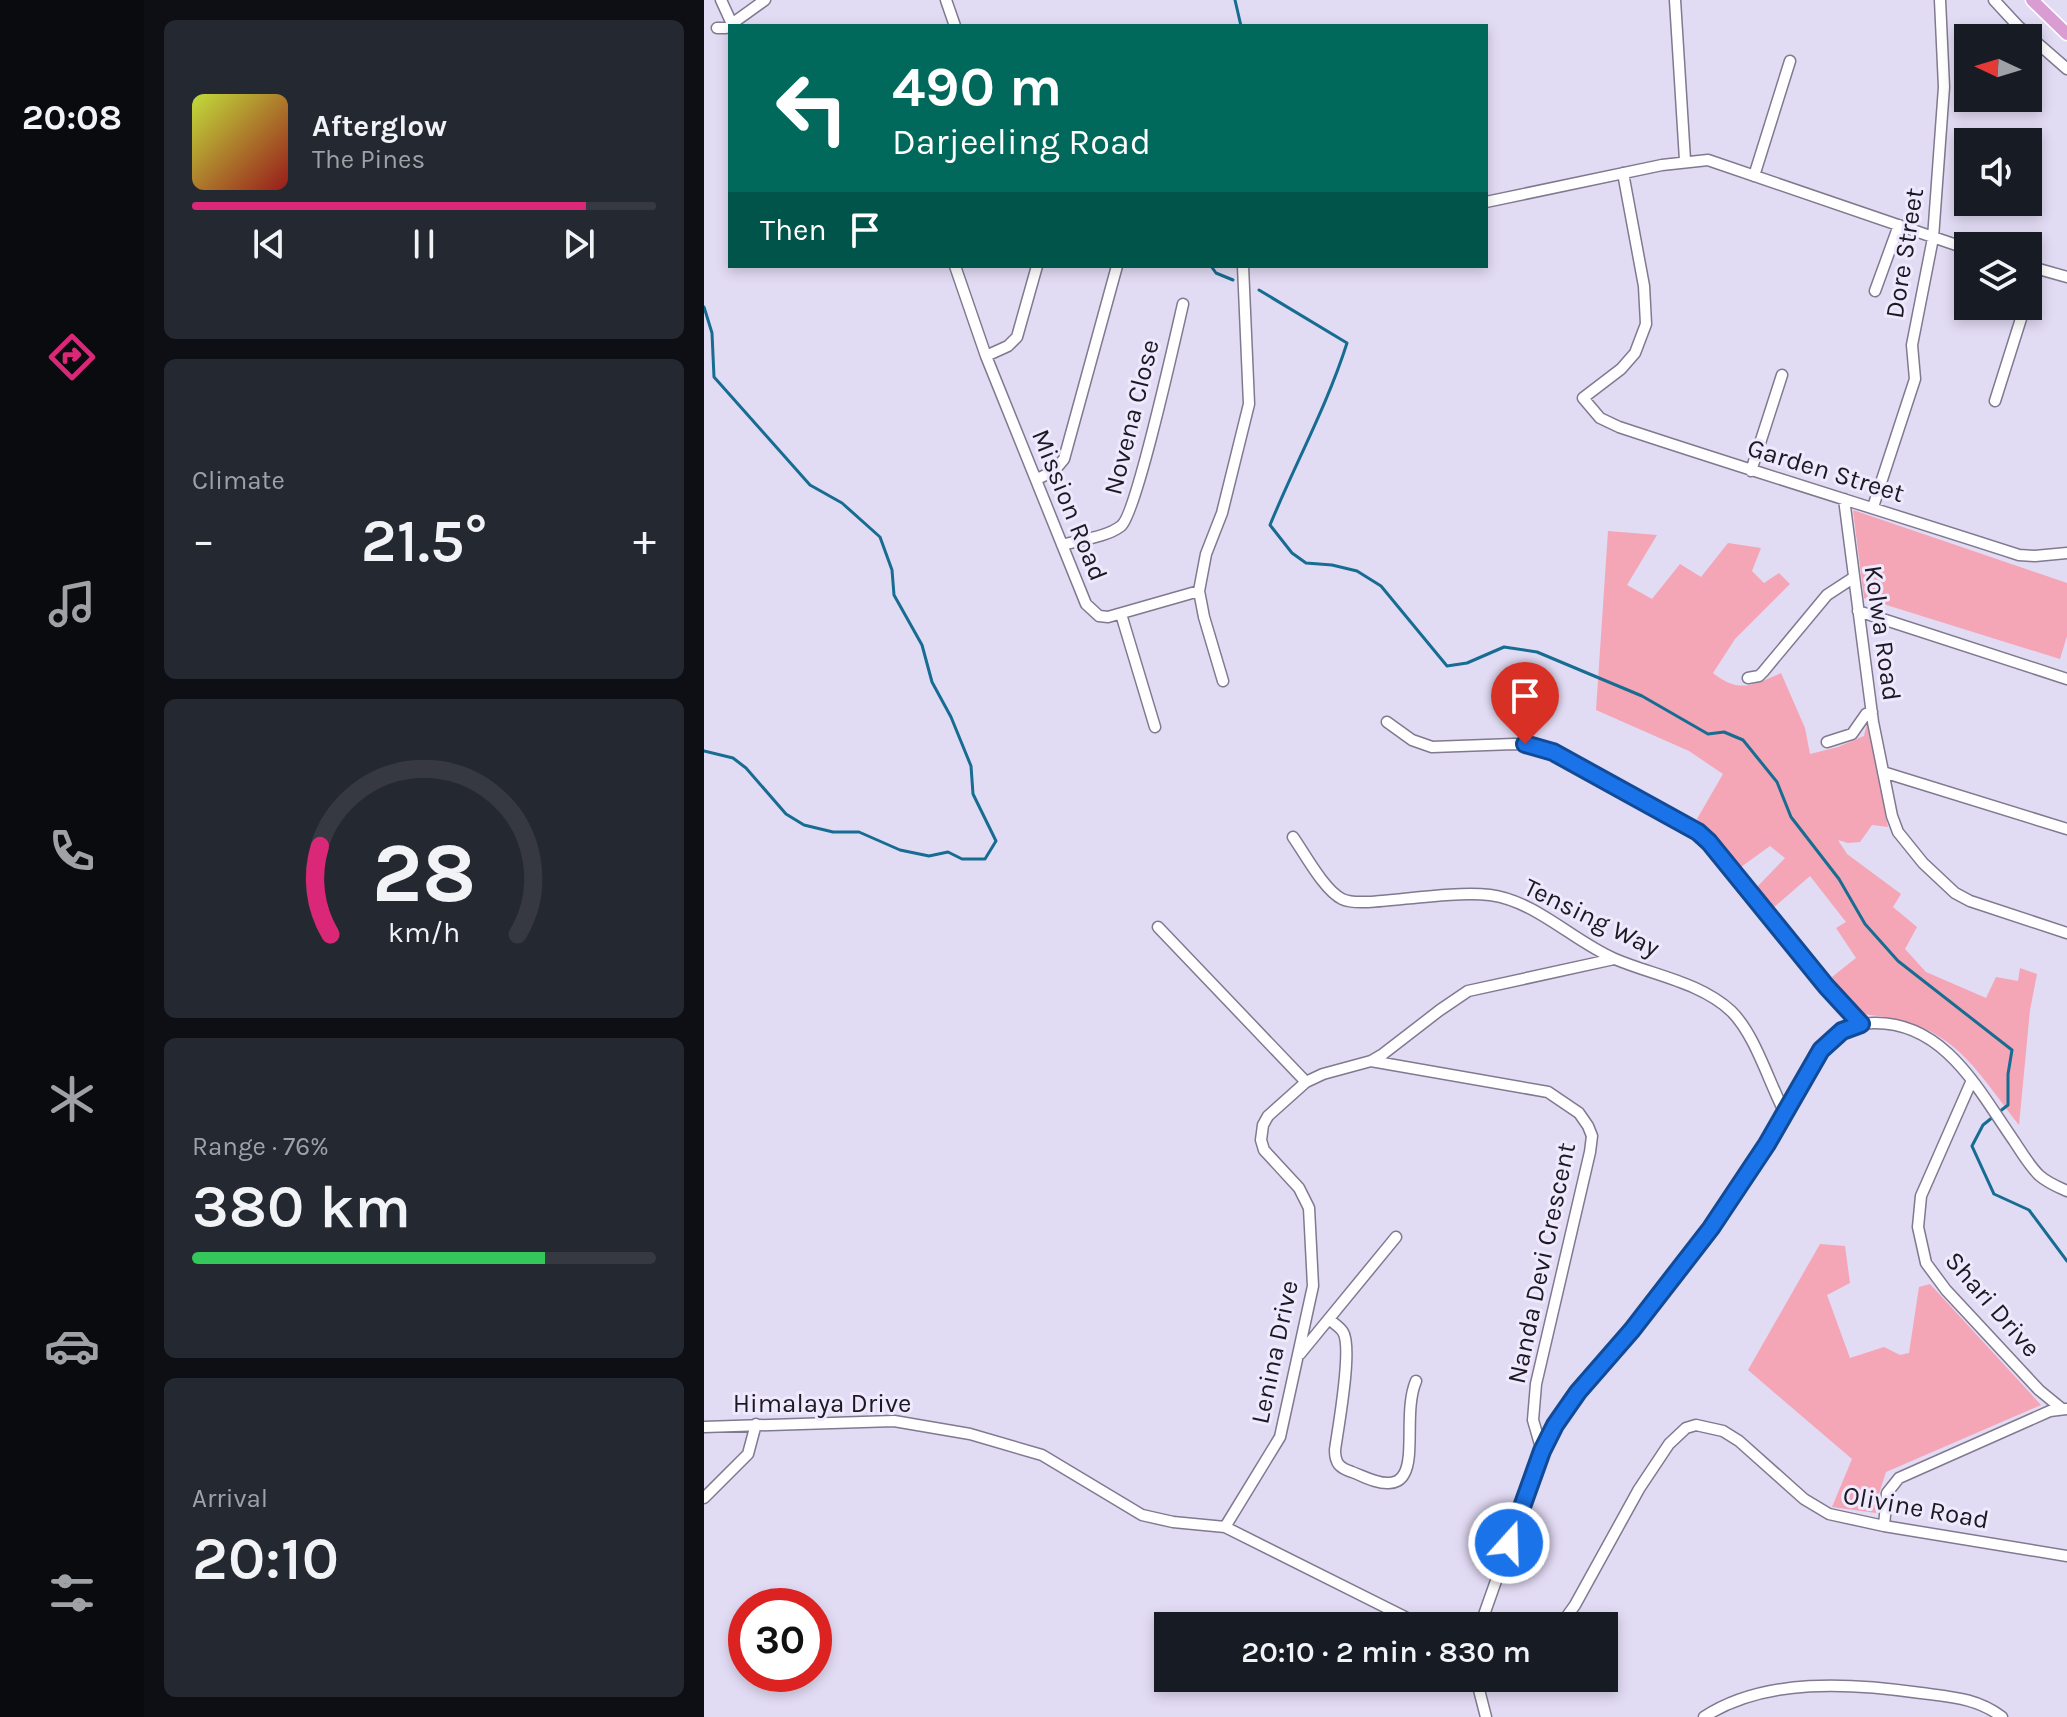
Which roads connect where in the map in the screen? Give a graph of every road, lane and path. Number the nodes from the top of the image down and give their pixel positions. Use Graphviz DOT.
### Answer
graph roads {
  1 [pos="721,0"];
  2 [pos="765,0"];
  3 [pos="946,0"];
  4 [pos="1675,0"];
  5 [pos="1940,0"];
  6 [pos="1994,0"];
  7 [pos="2032,0"];
  8 [pos="733,24"];
  9 [pos="954,24"];
  10 [pos="726,29"];
  11 [pos="2067,34"];
  12 [pos="1790,61"];
  13 [pos="2067,69"];
  14 [pos="1685,160"];
  15 [pos="1623,173"];
  16 [pos="1754,176"];
  17 [pos="1488,202"];
  18 [pos="1899,225"];
  19 [pos="1933,238"];
  20 [pos="1954,245"];
  21 [pos="956,268"];
  22 [pos="1036,268"];
  23 [pos="1116,268"];
  24 [pos="1243,268"];
  25 [pos="2042,270"];
  26 [pos="2067,277"];
  27 [pos="1875,291"];
  28 [pos="1183,304"];
  29 [pos="2021,320"];
  30 [pos="986,356"];
  31 [pos="1782,375"];
  32 [pos="1995,401"];
  33 [pos="1751,471"];
  34 [pos="1037,479"];
  35 [pos="1844,499"];
  36 [pos="1873,507"];
  37 [pos="1062,545"];
  38 [pos="2067,553"];
  39 [pos="1853,578"];
  40 [pos="1199,591"];
  41 [pos="1858,611"];
  42 [pos="1121,614"];
  43 [pos="1748,678"];
  44 [pos="2067,679"];
  45 [pos="1223,681"];
  46 [pos="1872,712"];
  47 [pos="1387,722"];
  48 [pos="1155,727"];
  49 [pos="1827,742"];
  50 [pos="1883,772"];
  51 [pos="2067,829"];
  52 [pos="1293,837"];
  53 [pos="1158,927"];
  54 [pos="2067,933"];
  55 [pos="1614,959"];
  56 [pos="1861,1024"];
  57 [pos="1371,1061"];
  58 [pos="1972,1080"];
  59 [pos="1306,1082"];
  60 [pos="1785,1113"];
  61 [pos="2067,1191"];
  62 [pos="1396,1237"];
  63 [pos="1329,1319"];
  64 [pos="1299,1356"];
  65 [pos="1416,1381"];
  66 [pos="2064,1409"];
  67 [pos="756,1424"];
  68 [pos="704,1427"];
  69 [pos="1542,1451"];
  70 [pos="704,1498"];
  71 [pos="1884,1526"];
  72 [pos="1225,1527"];
  73 [pos="2067,1556"];
  74 [pos="1395,1612"];
  75 [pos="1485,1612"];
  76 [pos="1570,1612"];
  77 [pos="1480,1692"];
  78 [pos="1486,1717"];
  79 [pos="1704,1717"];
  80 [pos="2002,1717"];
  1 -- 10 [label="street"];
  2 -- 8 [label="street"];
  3 -- 9 [label="street"];
  4 -- 14 [label="street"];
  5 -- 19 [label="street, Dore Street"];
  6 -- 13 [label="street"];
  7 -- 11 [label="main road"];
  12 -- 16 [label="street"];
  14 -- 15 [label="street"];
  14 -- 16 [label="street"];
  15 -- 17 [label="street"];
  15 -- 33 [label="street, Garden Street"];
  16 -- 18 [label="street"];
  18 -- 19 [label="street"];
  18 -- 27 [label="street"];
  19 -- 20 [label="street"];
  19 -- 36 [label="street, Dore Street"];
  21 -- 30 [label="street, Mission Road"];
  22 -- 30 [label="street"];
  23 -- 34 [label="street"];
  24 -- 40 [label="street"];
  25 -- 26 [label="street"];
  28 -- 37 [label="street, Novena Close"];
  29 -- 32 [label="street"];
  30 -- 34 [label="street, Mission Road"];
  31 -- 33 [label="street"];
  33 -- 35 [label="street, Garden Street"];
  34 -- 37 [label="street, Mission Road"];
  35 -- 36 [label="street, Garden Street"];
  35 -- 39 [label="street, Kolwa Road"];
  36 -- 38 [label="street, Garden Street"];
  37 -- 42 [label="street, Mission Road"];
  39 -- 41 [label="street, Kolwa Road"];
  39 -- 43 [label="street"];
  40 -- 42 [label="street"];
  40 -- 45 [label="street"];
  41 -- 44 [label="street"];
  41 -- 46 [label="street, Kolwa Road"];
  42 -- 48 [label="street"];
  46 -- 49 [label="street"];
  46 -- 50 [label="street, Kolwa Road"];
  47 -- 56 [label="street"];
  50 -- 51 [label="street"];
  50 -- 54 [label="street, Kolwa Road"];
  52 -- 55 [label="street, Tensing Way"];
  53 -- 59 [label="street"];
  55 -- 57 [label="street"];
  55 -- 60 [label="street, Tensing Way"];
  56 -- 58 [label="street"];
  56 -- 60 [label="street"];
  57 -- 59 [label="street"];
  57 -- 69 [label="street, Nanda Devi Crescent"];
  58 -- 61 [label="street"];
  58 -- 66 [label="street, Shari Drive"];
  59 -- 64 [label="street, Lenina Drive"];
  60 -- 69 [label="street"];
  62 -- 63 [label="street"];
  63 -- 64 [label="street"];
  63 -- 65 [label="street"];
  64 -- 72 [label="street, Lenina Drive"];
  66 -- 71 [label="street"];
  67 -- 68 [label="street, Himalaya Drive"];
  67 -- 70 [label="street"];
  67 -- 72 [label="street, Himalaya Drive"];
  69 -- 75 [label="street"];
  71 -- 73 [label="street, Olivine Road"];
  71 -- 76 [label="street, Olivine Road"];
  72 -- 74 [label="street, Himalaya Drive"];
  77 -- 78 [label="street"];
  79 -- 80 [label="street"];
}
